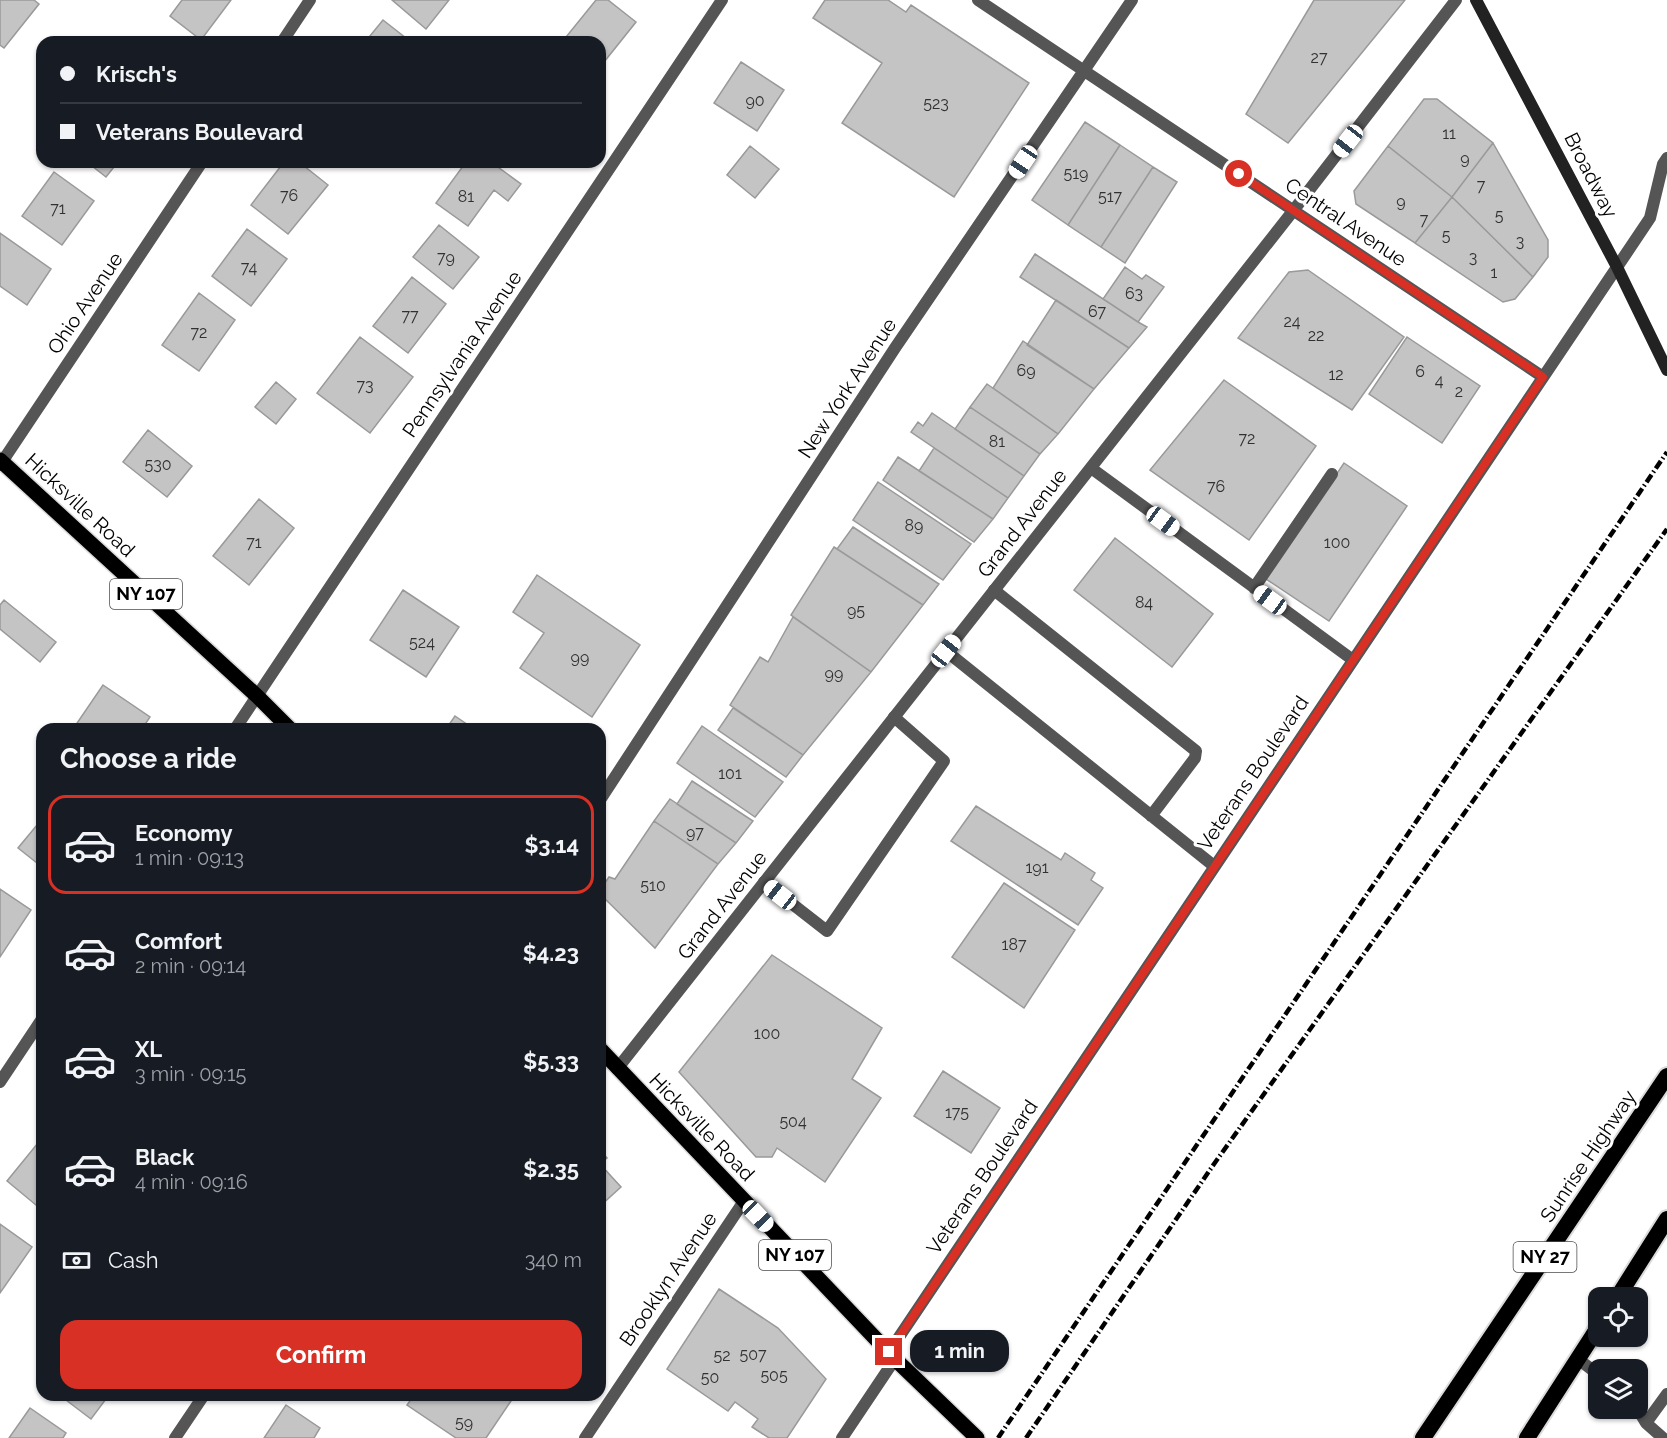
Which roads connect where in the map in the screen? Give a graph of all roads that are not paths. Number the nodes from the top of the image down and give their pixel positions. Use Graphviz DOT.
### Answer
graph roads {
  1 [pos="310,0"];
  2 [pos="722,0"];
  3 [pos="978,0"];
  4 [pos="1132,0"];
  5 [pos="1456,0"];
  6 [pos="1476,0"];
  7 [pos="286,36"];
  8 [pos="1085,71"];
  9 [pos="1665,161"];
  10 [pos="198,168"];
  11 [pos="1293,211"];
  12 [pos="1617,267"];
  13 [pos="1667,370"];
  14 [pos="1543,377"];
  15 [pos="1,462"];
  16 [pos="1091,468"];
  17 [pos="1332,474"];
  18 [pos="1254,588"];
  19 [pos="994,590"];
  20 [pos="946,651"];
  21 [pos="1353,660"];
  22 [pos="257,696"];
  23 [pos="894,717"];
  24 [pos="239,723"];
  25 [pos="284,723"];
  26 [pos="606,791"];
  27 [pos="1151,816"];
  28 [pos="1214,866"];
  29 [pos="764,882"];
  30 [pos="36,1028"];
  31 [pos="606,1056"];
  32 [pos="617,1068"];
  33 [pos="1667,1076"];
  34 [pos="0,1082"];
  35 [pos="744,1202"];
  36 [pos="1667,1220"];
  37 [pos="1624,1287"];
  38 [pos="1588,1343"];
  39 [pos="892,1355"];
  40 [pos="1578,1359"];
  41 [pos="1588,1367"];
  42 [pos="1667,1394"];
  43 [pos="200,1401"];
  44 [pos="1644,1419"];
  45 [pos="1646,1423"];
  46 [pos="175,1438"];
  47 [pos="585,1438"];
  48 [pos="842,1438"];
  49 [pos="977,1438"];
  50 [pos="1423,1438"];
  51 [pos="1527,1438"];
  52 [pos="1663,1438"];
  1 -- 7 [label="street"];
  2 -- 22 [label="street, Pennsylvania Avenue"];
  3 -- 8 [label="street, Central Avenue"];
  4 -- 8 [label="street, New York Avenue"];
  5 -- 11 [label="street, Grand Avenue"];
  6 -- 12 [label="main road, Broadway"];
  8 -- 11 [label="street, Central Avenue"];
  8 -- 26 [label="street, New York Avenue"];
  9 -- 12 [label="street, Veterans Boulevard"];
  10 -- 15 [label="street, Ohio Avenue"];
  11 -- 14 [label="street, Central Avenue"];
  11 -- 16 [label="street, Grand Avenue"];
  12 -- 13 [label="main road, Broadway"];
  12 -- 14 [label="street, Veterans Boulevard"];
  14 -- 21 [label="street, Veterans Boulevard"];
  15 -- 22 [label="main road, Hicksville Road / NY 107"];
  16 -- 18 [label="street"];
  16 -- 19 [label="street, Grand Avenue"];
  17 -- 18 [label="street"];
  18 -- 21 [label="street"];
  19 -- 20 [label="street, Grand Avenue"];
  19 -- 27 [label="street"];
  20 -- 23 [label="street, Grand Avenue"];
  20 -- 27 [label="street"];
  21 -- 28 [label="street, Veterans Boulevard"];
  22 -- 24 [label="street, Pennsylvania Avenue"];
  22 -- 25 [label="main road, Hicksville Road / NY 107"];
  23 -- 29 [label="street, Grand Avenue"];
  23 -- 29 [label="street"];
  27 -- 28 [label="street"];
  28 -- 39 [label="street, Veterans Boulevard"];
  29 -- 32 [label="street, Grand Avenue"];
  30 -- 34 [label="street"];
  31 -- 32 [label="main road, Hicksville Road / NY 107"];
  32 -- 35 [label="main road, Hicksville Road / NY 107"];
  33 -- 50 [label="highway, Sunrise Highway / NY 27"];
  35 -- 39 [label="main road, Hicksville Road / NY 107"];
  35 -- 47 [label="street, Brooklyn Avenue"];
  36 -- 37 [label="highway"];
  38 -- 40 [label="highway"];
  39 -- 48 [label="street, Veterans Boulevard"];
  39 -- 49 [label="main road, Hicksville Road / NY 107"];
  40 -- 41 [label="street"];
  40 -- 51 [label="highway"];
  42 -- 45 [label="street"];
  43 -- 46 [label="street"];
  44 -- 45 [label="street"];
  45 -- 52 [label="street"];
}
